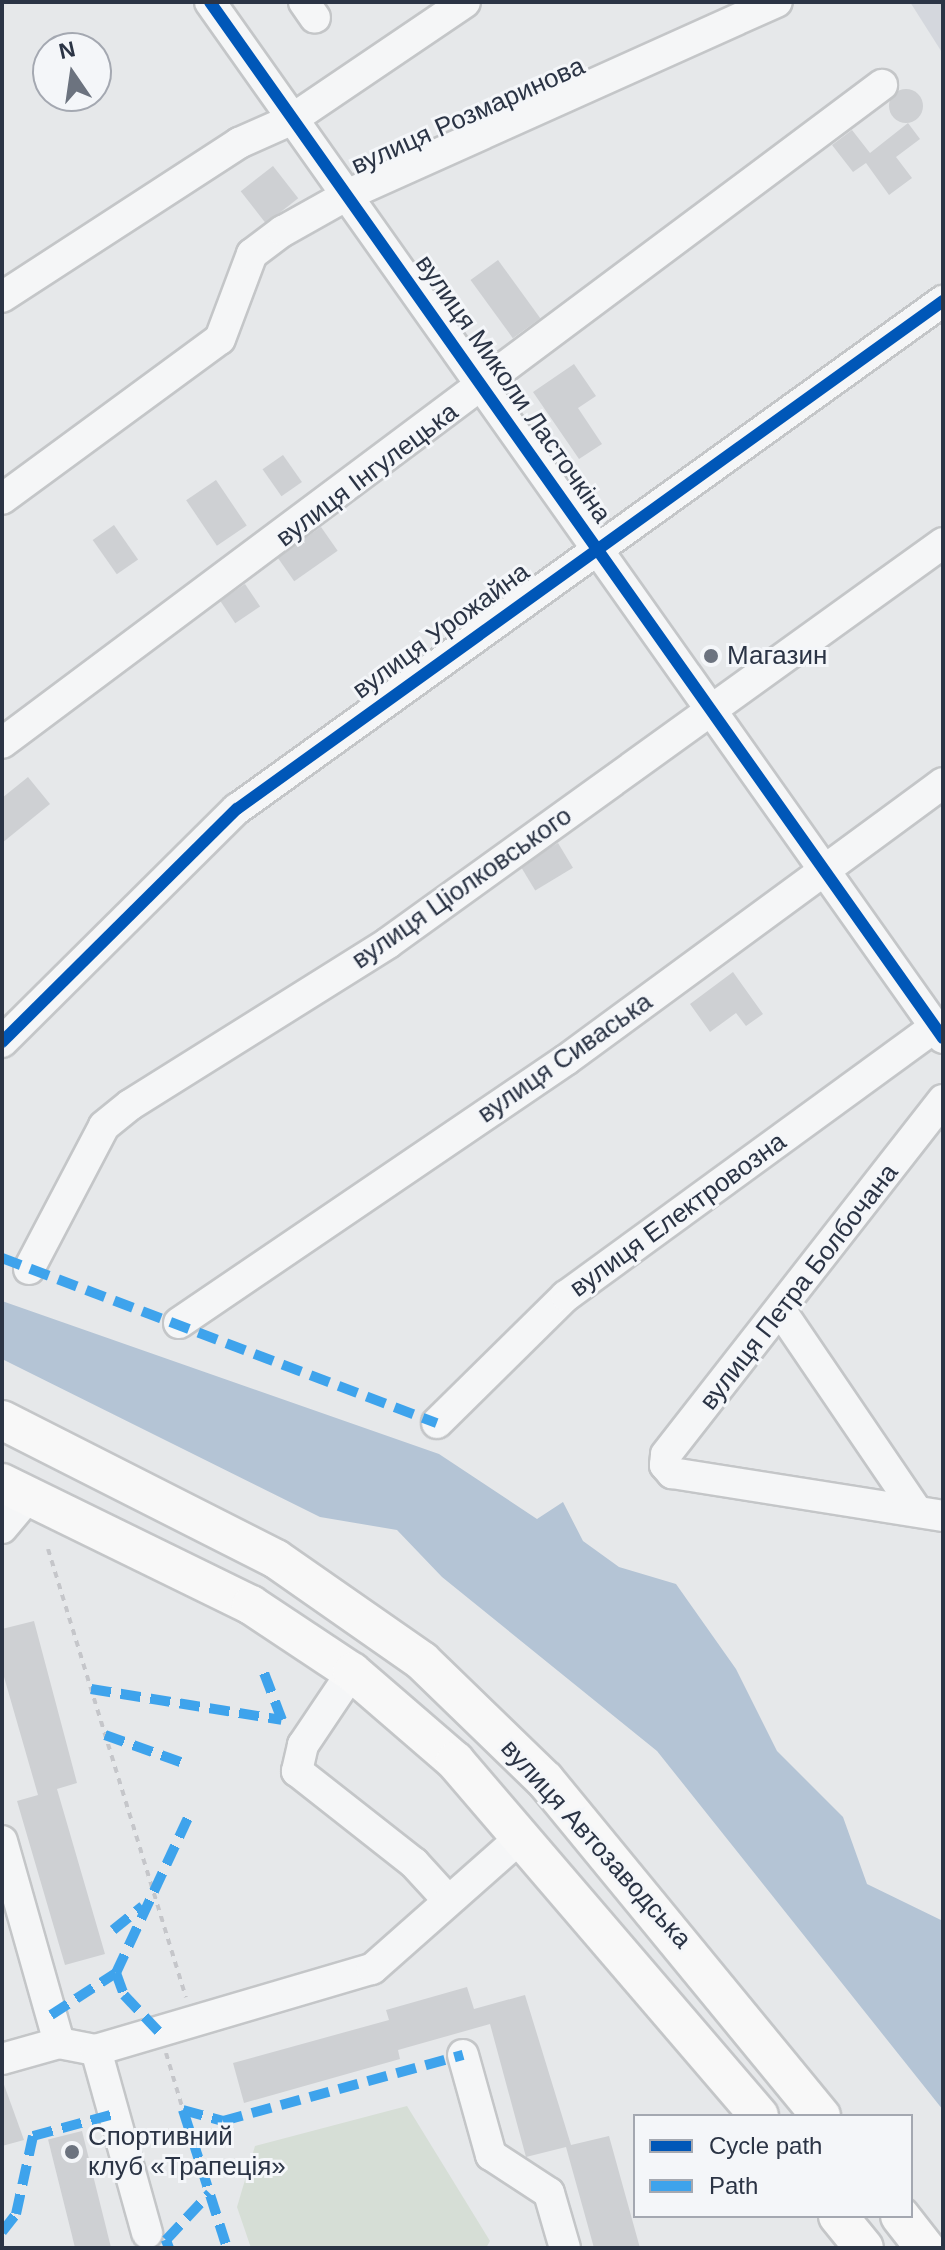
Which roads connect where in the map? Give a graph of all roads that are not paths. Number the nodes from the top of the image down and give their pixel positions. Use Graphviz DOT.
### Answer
graph roads {
  1 [pos="210,2"];
  2 [pos="465,2"];
  3 [pos="777,2"];
  4 [pos="882,85"];
  5 [pos="291,120"];
  6 [pos="349,194"];
  7 [pos="2,297"];
  8 [pos="943,301"];
  9 [pos="485,386"];
  10 [pos="2,499"];
  11 [pos="943,543"];
  12 [pos="596,547"];
  13 [pos="714,707"];
  14 [pos="2,743"];
  15 [pos="943,783"];
  16 [pos="827,869"];
  17 [pos="939,1033"];
  18 [pos="2,1042"];
  19 [pos="943,1100"];
  20 [pos="29,1269"];
  21 [pos="783,1314"];
  22 [pos="179,1323"];
  23 [pos="2,1420"];
  24 [pos="437,1423"];
  25 [pos="15,1490"];
  26 [pos="930,1513"];
  27 [pos="2,1528"];
  28 [pos="352,1672"];
  29 [pos="521,1837"];
  30 [pos="2,1841"];
  31 [pos="447,1899"];
  32 [pos="698,1958"];
  33 [pos="661,1993"];
  34 [pos="59,2043"];
  35 [pos="96,2050"];
  36 [pos="463,2055"];
  37 [pos="2,2059"];
  38 [pos="757,2114"];
  39 [pos="819,2114"];
  40 [pos="840,2218"];
  41 [pos="902,2218"];
  42 [pos="147,2233"];
  43 [pos="565,2248"];
  44 [pos="864,2248"];
  45 [pos="925,2248"];
  1 -- 5 [label="street, вулиця Миколи Ласточкіна"];
  2 -- 5 [label="street"];
  3 -- 6 [label="street, вулиця Розмаринова"];
  4 -- 9 [label="street, вулиця Інгулецька"];
  5 -- 6 [label="street, вулиця Миколи Ласточкіна"];
  5 -- 7 [label="street"];
  6 -- 9 [label="street, вулиця Миколи Ласточкіна"];
  6 -- 10 [label="street, вулиця Розмаринова"];
  8 -- 12 [label="street, вулиця Урожайна"];
  9 -- 12 [label="street, вулиця Миколи Ласточкіна"];
  9 -- 14 [label="street, вулиця Інгулецька"];
  11 -- 13 [label="street, вулиця Ціолковського"];
  12 -- 13 [label="street, вулиця Миколи Ласточкіна"];
  12 -- 18 [label="street, вулиця Урожайна"];
  13 -- 16 [label="street, вулиця Миколи Ласточкіна"];
  13 -- 20 [label="street, вулиця Ціолковського"];
  15 -- 16 [label="street, вулиця Сиваська"];
  16 -- 17 [label="street, вулиця Миколи Ласточкіна"];
  16 -- 22 [label="street, вулиця Сиваська"];
  17 -- 24 [label="street, вулиця Електровозна"];
  19 -- 21 [label="street, вулиця Петра Болбочана"];
  21 -- 26 [label="street"];
  21 -- 26 [label="street, вулиця Петра Болбочана"];
  23 -- 32 [label="main road, вулиця Автозаводська"];
  25 -- 27 [label="street"];
  25 -- 28 [label="main road, вулиця Автозаводська"];
  28 -- 29 [label="main road, вулиця Автозаводська"];
  28 -- 31 [label="street"];
  29 -- 31 [label="street"];
  29 -- 33 [label="main road, вулиця Автозаводська"];
  30 -- 34 [label="street"];
  31 -- 35 [label="street"];
  32 -- 33 [label="main road"];
  32 -- 39 [label="main road, вулиця Автозаводська"];
  33 -- 38 [label="main road, вулиця Автозаводська"];
  34 -- 35 [label="street"];
  34 -- 37 [label="street"];
  35 -- 42 [label="street"];
  36 -- 43 [label="street"];
  40 -- 44 [label="main road"];
  41 -- 45 [label="main road"];
}
